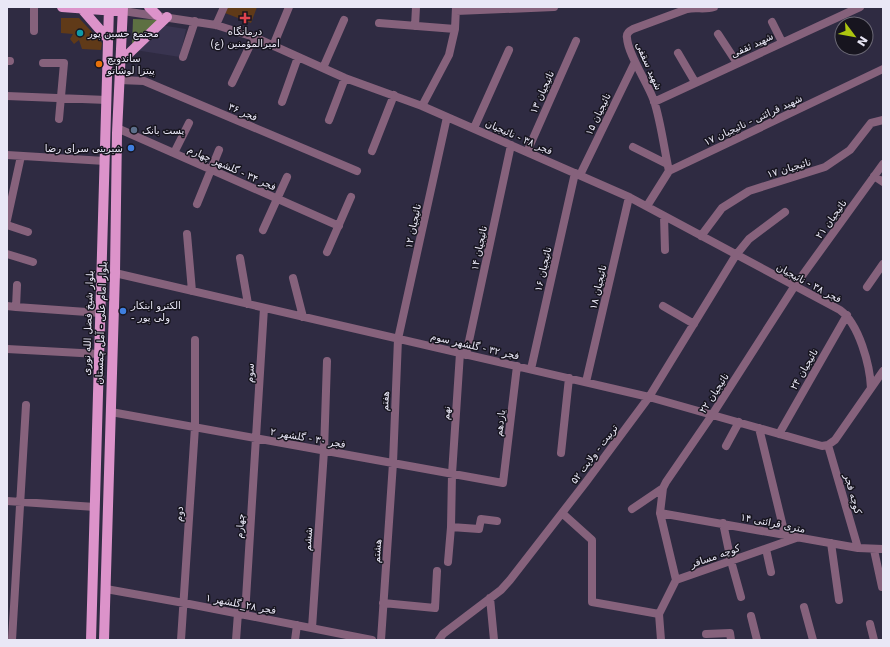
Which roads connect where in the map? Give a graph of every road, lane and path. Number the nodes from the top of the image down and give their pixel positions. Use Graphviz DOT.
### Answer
graph roads {
  1 [pos="34,7"];
  2 [pos="62,7"];
  3 [pos="149,7"];
  4 [pos="224,7"];
  5 [pos="289,7"];
  6 [pos="416,7"];
  7 [pos="554,7"];
  8 [pos="714,7"];
  9 [pos="860,7"];
  10 [pos="81,8"];
  11 [pos="109,8"];
  12 [pos="123,9"];
  13 [pos="456,9"];
  14 [pos="158,11"];
  15 [pos="167,17"];
  16 [pos="344,20"];
  17 [pos="195,21"];
  18 [pos="772,22"];
  19 [pos="379,23"];
  20 [pos="216,25"];
  21 [pos="415,26"];
  22 [pos="455,29"];
  23 [pos="34,31"];
  24 [pos="718,34"];
  25 [pos="254,37"];
  26 [pos="108,39"];
  27 [pos="576,41"];
  28 [pos="782,42"];
  29 [pos="273,46"];
  30 [pos="509,50"];
  31 [pos="678,53"];
  32 [pos="298,57"];
  33 [pos="183,58"];
  34 [pos="120,62"];
  35 [pos="635,62"];
  36 [pos="43,63"];
  37 [pos="737,63"];
  38 [pos="323,68"];
  39 [pos="883,69"];
  40 [pos="345,78"];
  41 [pos="119,80"];
  42 [pos="695,82"];
  43 [pos="232,83"];
  44 [pos="394,95"];
  45 [pos="7,96"];
  46 [pos="61,98"];
  47 [pos="107,100"];
  48 [pos="282,102"];
  49 [pos="654,102"];
  50 [pos="422,106"];
  51 [pos="447,117"];
  52 [pos="59,119"];
  53 [pos="329,120"];
  54 [pos="883,120"];
  55 [pos="189,123"];
  56 [pos="117,128"];
  57 [pos="474,128"];
  58 [pos="511,145"];
  59 [pos="633,147"];
  60 [pos="219,150"];
  61 [pos="372,151"];
  62 [pos="527,152"];
  63 [pos="174,153"];
  64 [pos="7,155"];
  65 [pos="21,156"];
  66 [pos="105,161"];
  67 [pos="883,164"];
  68 [pos="668,168"];
  69 [pos="211,169"];
  70 [pos="357,171"];
  71 [pos="577,174"];
  72 [pos="874,176"];
  73 [pos="287,177"];
  74 [pos="883,182"];
  75 [pos="351,197"];
  76 [pos="629,197"];
  77 [pos="276,198"];
  78 [pos="197,204"];
  79 [pos="647,206"];
  80 [pos="785,212"];
  81 [pos="664,216"];
  82 [pos="7,220"];
  83 [pos="7,224"];
  84 [pos="339,226"];
  85 [pos="263,230"];
  86 [pos="28,232"];
  87 [pos="187,234"];
  88 [pos="702,236"];
  89 [pos="665,250"];
  90 [pos="327,252"];
  91 [pos="7,254"];
  92 [pos="736,255"];
  93 [pos="240,258"];
  94 [pos="33,262"];
  95 [pos="883,264"];
  96 [pos="115,273"];
  97 [pos="294,278"];
  98 [pos="17,285"];
  99 [pos="794,286"];
  100 [pos="867,287"];
  101 [pos="192,291"];
  102 [pos="248,304"];
  103 [pos="7,306"];
  104 [pos="663,306"];
  105 [pos="16,307"];
  106 [pos="264,308"];
  107 [pos="100,313"];
  108 [pos="846,315"];
  109 [pos="303,317"];
  110 [pos="694,324"];
  111 [pos="398,339"];
  112 [pos="195,340"];
  113 [pos="7,349"];
  114 [pos="99,354"];
  115 [pos="463,354"];
  116 [pos="327,361"];
  117 [pos="517,366"];
  118 [pos="531,369"];
  119 [pos="883,371"];
  120 [pos="569,378"];
  121 [pos="586,382"];
  122 [pos="871,388"];
  123 [pos="649,397"];
  124 [pos="26,405"];
  125 [pos="111,412"];
  126 [pos="712,415"];
  127 [pos="739,422"];
  128 [pos="195,427"];
  129 [pos="759,428"];
  130 [pos="779,434"];
  131 [pos="256,438"];
  132 [pos="828,445"];
  133 [pos="726,446"];
  134 [pos="324,451"];
  135 [pos="561,453"];
  136 [pos="392,463"];
  137 [pos="452,474"];
  138 [pos="503,483"];
  139 [pos="663,488"];
  140 [pos="7,501"];
  141 [pos="21,502"];
  142 [pos="95,507"];
  143 [pos="632,509"];
  144 [pos="562,513"];
  145 [pos="660,513"];
  146 [pos="497,521"];
  147 [pos="722,524"];
  148 [pos="451,527"];
  149 [pos="785,535"];
  150 [pos="797,538"];
  151 [pos="831,543"];
  152 [pos="858,548"];
  153 [pos="766,549"];
  154 [pos="874,550"];
  155 [pos="883,550"];
  156 [pos="731,561"];
  157 [pos="448,562"];
  158 [pos="437,572"];
  159 [pos="771,572"];
  160 [pos="676,580"];
  161 [pos="882,587"];
  162 [pos="106,589"];
  163 [pos="741,597"];
  164 [pos="490,598"];
  165 [pos="838,600"];
  166 [pos="184,603"];
  167 [pos="383,603"];
  168 [pos="804,607"];
  169 [pos="241,614"];
  170 [pos="659,614"];
  171 [pos="751,616"];
  172 [pos="92,617"];
  173 [pos="105,618"];
  174 [pos="870,624"];
  175 [pos="297,625"];
  176 [pos="312,628"];
  177 [pos="706,634"];
  178 [pos="347,638"];
  179 [pos="442,638"];
  180 [pos="12,640"];
  181 [pos="91,640"];
  182 [pos="104,640"];
  183 [pos="181,640"];
  184 [pos="236,640"];
  185 [pos="295,640"];
  186 [pos="372,640"];
  187 [pos="381,640"];
  188 [pos="494,640"];
  189 [pos="662,640"];
  190 [pos="731,640"];
  191 [pos="757,640"];
  192 [pos="813,640"];
  193 [pos="874,640"];
  1 -- 23 [label="street"];
  2 -- 10 [label="main road"];
  3 -- 14 [label="main road"];
  4 -- 20 [label="street"];
  5 -- 29 [label="street"];
  6 -- 21 [label="street"];
  7 -- 13 [label="street"];
  8 -- 35 [label="street, شهید سقفی"];
  9 -- 28 [label="street, شهید ثقفی"];
  10 -- 11 [label="main road"];
  10 -- 26 [label="main road"];
  11 -- 12 [label="main road"];
  11 -- 26 [label="main road, بلوار شیخ فضل الله نوری"];
  12 -- 14 [label="street, فجر ۳۸ - نائیجیان"];
  12 -- 34 [label="main road, بلوار امام علی - آمل چمستان"];
  13 -- 22 [label="street"];
  14 -- 15 [label="street, فجر ۳۸ - نائیجیان"];
  15 -- 17 [label="street, فجر ۳۸ - نائیجیان"];
  15 -- 34 [label="main road"];
  16 -- 38 [label="street"];
  17 -- 20 [label="street, فجر ۳۸ - نائیجیان"];
  17 -- 33 [label="street"];
  18 -- 28 [label="street"];
  19 -- 21 [label="street"];
  20 -- 25 [label="street, فجر ۳۸ - نائیجیان"];
  21 -- 22 [label="street"];
  22 -- 50 [label="street"];
  24 -- 37 [label="street"];
  25 -- 29 [label="street, فجر ۳۸ - نائیجیان"];
  25 -- 43 [label="street"];
  26 -- 47 [label="main road, بلوار شیخ فضل الله نوری"];
  27 -- 62 [label="street, نائیجیان ۱۳"];
  28 -- 37 [label="street, شهید ثقفی"];
  29 -- 32 [label="street, فجر ۳۸ - نائیجیان"];
  30 -- 57 [label="street"];
  31 -- 42 [label="street"];
  32 -- 38 [label="street, فجر ۳۸ - نائیجیان"];
  32 -- 48 [label="street"];
  34 -- 41 [label="main road, بلوار امام علی - آمل چمستان"];
  35 -- 49 [label="street, شهید سقفی"];
  35 -- 71 [label="street, نائیجیان ۱۵"];
  36 -- 46 [label="street"];
  37 -- 42 [label="street, شهید ثقفی"];
  38 -- 40 [label="street, فجر ۳۸ - نائیجیان"];
  39 -- 68 [label="street, شهید قرائتی - نائیجیان ۱۷"];
  40 -- 44 [label="street, فجر ۳۸ - نائیجیان"];
  40 -- 53 [label="street"];
  41 -- 56 [label="main road, بلوار امام علی - آمل چمستان"];
  41 -- 70 [label="street, فجر ۳۶"];
  42 -- 49 [label="street, شهید ثقفی"];
  44 -- 50 [label="street, فجر ۳۸ - نائیجیان"];
  44 -- 61 [label="street"];
  45 -- 46 [label="street"];
  46 -- 47 [label="street"];
  46 -- 52 [label="street"];
  47 -- 66 [label="main road, بلوار شیخ فضل الله نوری"];
  49 -- 68 [label="street, شهید سقفی"];
  50 -- 51 [label="street, فجر ۳۸ - نائیجیان"];
  51 -- 57 [label="street, فجر ۳۸ - نائیجیان"];
  51 -- 111 [label="street, نائیجیان ۱۲"];
  54 -- 88 [label="street, نائیجیان ۱۷"];
  55 -- 63 [label="street"];
  56 -- 63 [label="street, فجر ۳۴ - گلشهر چهارم"];
  56 -- 96 [label="main road, بلوار امام علی - آمل چمستان"];
  57 -- 58 [label="street, فجر ۳۸ - نائیجیان"];
  58 -- 62 [label="street, فجر ۳۸ - نائیجیان"];
  58 -- 115 [label="street, نائیجیان ۱۴"];
  59 -- 68 [label="street"];
  60 -- 69 [label="street"];
  62 -- 71 [label="street, فجر ۳۸ - نائیجیان"];
  63 -- 69 [label="street, فجر ۳۴ - گلشهر چهارم"];
  64 -- 65 [label="street"];
  65 -- 66 [label="street"];
  65 -- 82 [label="street"];
  66 -- 107 [label="main road, بلوار شیخ فضل الله نوری"];
  67 -- 72 [label="street, نائیجیان ۲۱"];
  68 -- 79 [label="street"];
  69 -- 77 [label="street, فجر ۳۴ - گلشهر چهارم"];
  69 -- 78 [label="street"];
  71 -- 76 [label="street, فجر ۳۸ - نائیجیان"];
  71 -- 118 [label="street, نائیجیان ۱۶"];
  72 -- 74 [label="street"];
  72 -- 99 [label="street, نائیجیان ۲۱"];
  73 -- 77 [label="street"];
  75 -- 84 [label="street"];
  76 -- 79 [label="street, فجر ۳۸ - نائیجیان"];
  76 -- 121 [label="street, نائیجیان ۱۸"];
  77 -- 84 [label="street, فجر ۳۴ - گلشهر چهارم"];
  77 -- 85 [label="street"];
  79 -- 81 [label="street, فجر ۳۸ - نائیجیان"];
  80 -- 92 [label="street, تربیت - ولایت ۵۲"];
  81 -- 88 [label="street, فجر ۳۸ - نائیجیان"];
  81 -- 89 [label="street"];
  83 -- 86 [label="street"];
  84 -- 90 [label="street"];
  87 -- 101 [label="street"];
  88 -- 92 [label="street, فجر ۳۸ - نائیجیان"];
  91 -- 94 [label="street"];
  92 -- 99 [label="street, فجر ۳۸ - نائیجیان"];
  92 -- 110 [label="street, تربیت - ولایت ۵۲"];
  93 -- 102 [label="street"];
  95 -- 100 [label="street"];
  96 -- 101 [label="street, فجر ۳۲ - گلشهر سوم"];
  96 -- 125 [label="main road, بلوار امام علی - آمل چمستان"];
  97 -- 109 [label="street"];
  98 -- 105 [label="street"];
  99 -- 108 [label="street, فجر ۳۸ - نائیجیان"];
  99 -- 126 [label="street, نائیجیان ۲۲"];
  101 -- 102 [label="street, فجر ۳۲ - گلشهر سوم"];
  102 -- 106 [label="street, فجر ۳۲ - گلشهر سوم"];
  103 -- 105 [label="street"];
  104 -- 110 [label="street"];
  105 -- 107 [label="street"];
  106 -- 109 [label="street, فجر ۳۲ - گلشهر سوم"];
  106 -- 131 [label="street, سوم"];
  107 -- 114 [label="main road, بلوار شیخ فضل الله نوری"];
  108 -- 122 [label="street"];
  108 -- 130 [label="street, نائیجیان ۲۴"];
  109 -- 111 [label="street, فجر ۳۲ - گلشهر سوم"];
  110 -- 123 [label="street, تربیت - ولایت ۵۲"];
  111 -- 115 [label="street, فجر ۳۲ - گلشهر سوم"];
  111 -- 136 [label="street, هفتم"];
  112 -- 128 [label="street, دوم"];
  113 -- 114 [label="street"];
  114 -- 142 [label="main road, بلوار شیخ فضل الله نوری"];
  115 -- 117 [label="street, فجر ۳۲ - گلشهر سوم"];
  115 -- 137 [label="street, نهم"];
  116 -- 134 [label="street, ششم"];
  117 -- 118 [label="street, فجر ۳۲ - گلشهر سوم"];
  117 -- 138 [label="street, یازدهم"];
  118 -- 120 [label="street, فجر ۳۲ - گلشهر سوم"];
  119 -- 122 [label="street"];
  120 -- 121 [label="street, فجر ۳۲ - گلشهر سوم"];
  120 -- 135 [label="street"];
  121 -- 123 [label="street, فجر ۳۲ - گلشهر سوم"];
  122 -- 132 [label="street"];
  123 -- 126 [label="street, فجر ۳۲ - گلشهر سوم"];
  123 -- 144 [label="street, تربیت - ولایت ۵۲"];
  124 -- 141 [label="street"];
  125 -- 128 [label="street, فجر ۳۰ - گلشهر ۲"];
  125 -- 162 [label="main road, بلوار امام علی - آمل چمستان"];
  126 -- 127 [label="street, فجر ۳۲ - گلشهر سوم"];
  126 -- 139 [label="street, نائیجیان ۲۲"];
  127 -- 129 [label="street, فجر ۳۲ - گلشهر سوم"];
  127 -- 133 [label="street"];
  128 -- 131 [label="street, فجر ۳۰ - گلشهر ۲"];
  128 -- 166 [label="street, دوم"];
  129 -- 130 [label="street, فجر ۳۲ - گلشهر سوم"];
  129 -- 149 [label="street"];
  130 -- 132 [label="street, فجر ۳۲ - گلشهر سوم"];
  131 -- 134 [label="street, فجر ۳۰ - گلشهر ۲"];
  131 -- 169 [label="street, چهارم"];
  132 -- 152 [label="street, کوچه فجر"];
  134 -- 136 [label="street, فجر ۳۰ - گلشهر ۲"];
  134 -- 176 [label="street, ششم"];
  136 -- 137 [label="street, فجر ۳۰ - گلشهر ۲"];
  136 -- 167 [label="street, هشتم"];
  137 -- 138 [label="street, فجر ۳۰ - گلشهر ۲"];
  137 -- 148 [label="street, نهم"];
  139 -- 143 [label="street"];
  139 -- 145 [label="street, نائیجیان ۲۲"];
  140 -- 141 [label="street"];
  141 -- 142 [label="street"];
  141 -- 180 [label="street"];
  142 -- 172 [label="main road, بلوار شیخ فضل الله نوری"];
  144 -- 164 [label="street, تربیت - ولایت ۵۲"];
  144 -- 170 [label="street"];
  145 -- 147 [label="street, ۱۴ متری قرائتی"];
  145 -- 160 [label="street"];
  146 -- 148 [label="street"];
  147 -- 149 [label="street, ۱۴ متری قرائتی"];
  147 -- 156 [label="street"];
  148 -- 157 [label="street, نهم"];
  149 -- 150 [label="street, ۱۴ متری قرائتی"];
  150 -- 151 [label="street, ۱۴ متری قرائتی"];
  150 -- 153 [label="street, کوچه مسافر"];
  151 -- 152 [label="street, ۱۴ متری قرائتی"];
  151 -- 165 [label="street"];
  152 -- 154 [label="street, ۱۴ متری قرائتی"];
  153 -- 156 [label="street, کوچه مسافر"];
  153 -- 159 [label="street"];
  154 -- 155 [label="street, ۱۴ متری قرائتی"];
  154 -- 161 [label="street"];
  156 -- 160 [label="street, کوچه مسافر"];
  156 -- 163 [label="street"];
  158 -- 167 [label="street"];
  160 -- 170 [label="street"];
  162 -- 166 [label="street, فجر ۲۸_گلشهر ۱"];
  162 -- 173 [label="main road, بلوار امام علی - آمل چمستان"];
  164 -- 179 [label="street, تربیت - ولایت ۵۲"];
  164 -- 188 [label="street"];
  166 -- 169 [label="street, فجر ۲۸_گلشهر ۱"];
  166 -- 183 [label="street, دوم"];
  167 -- 187 [label="street, هشتم"];
  168 -- 192 [label="street"];
  169 -- 175 [label="street, فجر ۲۸_گلشهر ۱"];
  169 -- 184 [label="street, چهارم"];
  170 -- 189 [label="street"];
  171 -- 191 [label="street"];
  172 -- 173 [label="main road"];
  172 -- 181 [label="main road, بلوار شیخ فضل الله نوری"];
  173 -- 182 [label="main road, بلوار امام علی - آمل چمستان"];
  174 -- 193 [label="street"];
  175 -- 176 [label="street, فجر ۲۸_گلشهر ۱"];
  175 -- 185 [label="street"];
  176 -- 178 [label="street, فجر ۲۸_گلشهر ۱"];
  177 -- 190 [label="street"];
  178 -- 186 [label="street, فجر ۲۸_گلشهر ۱"];
}
